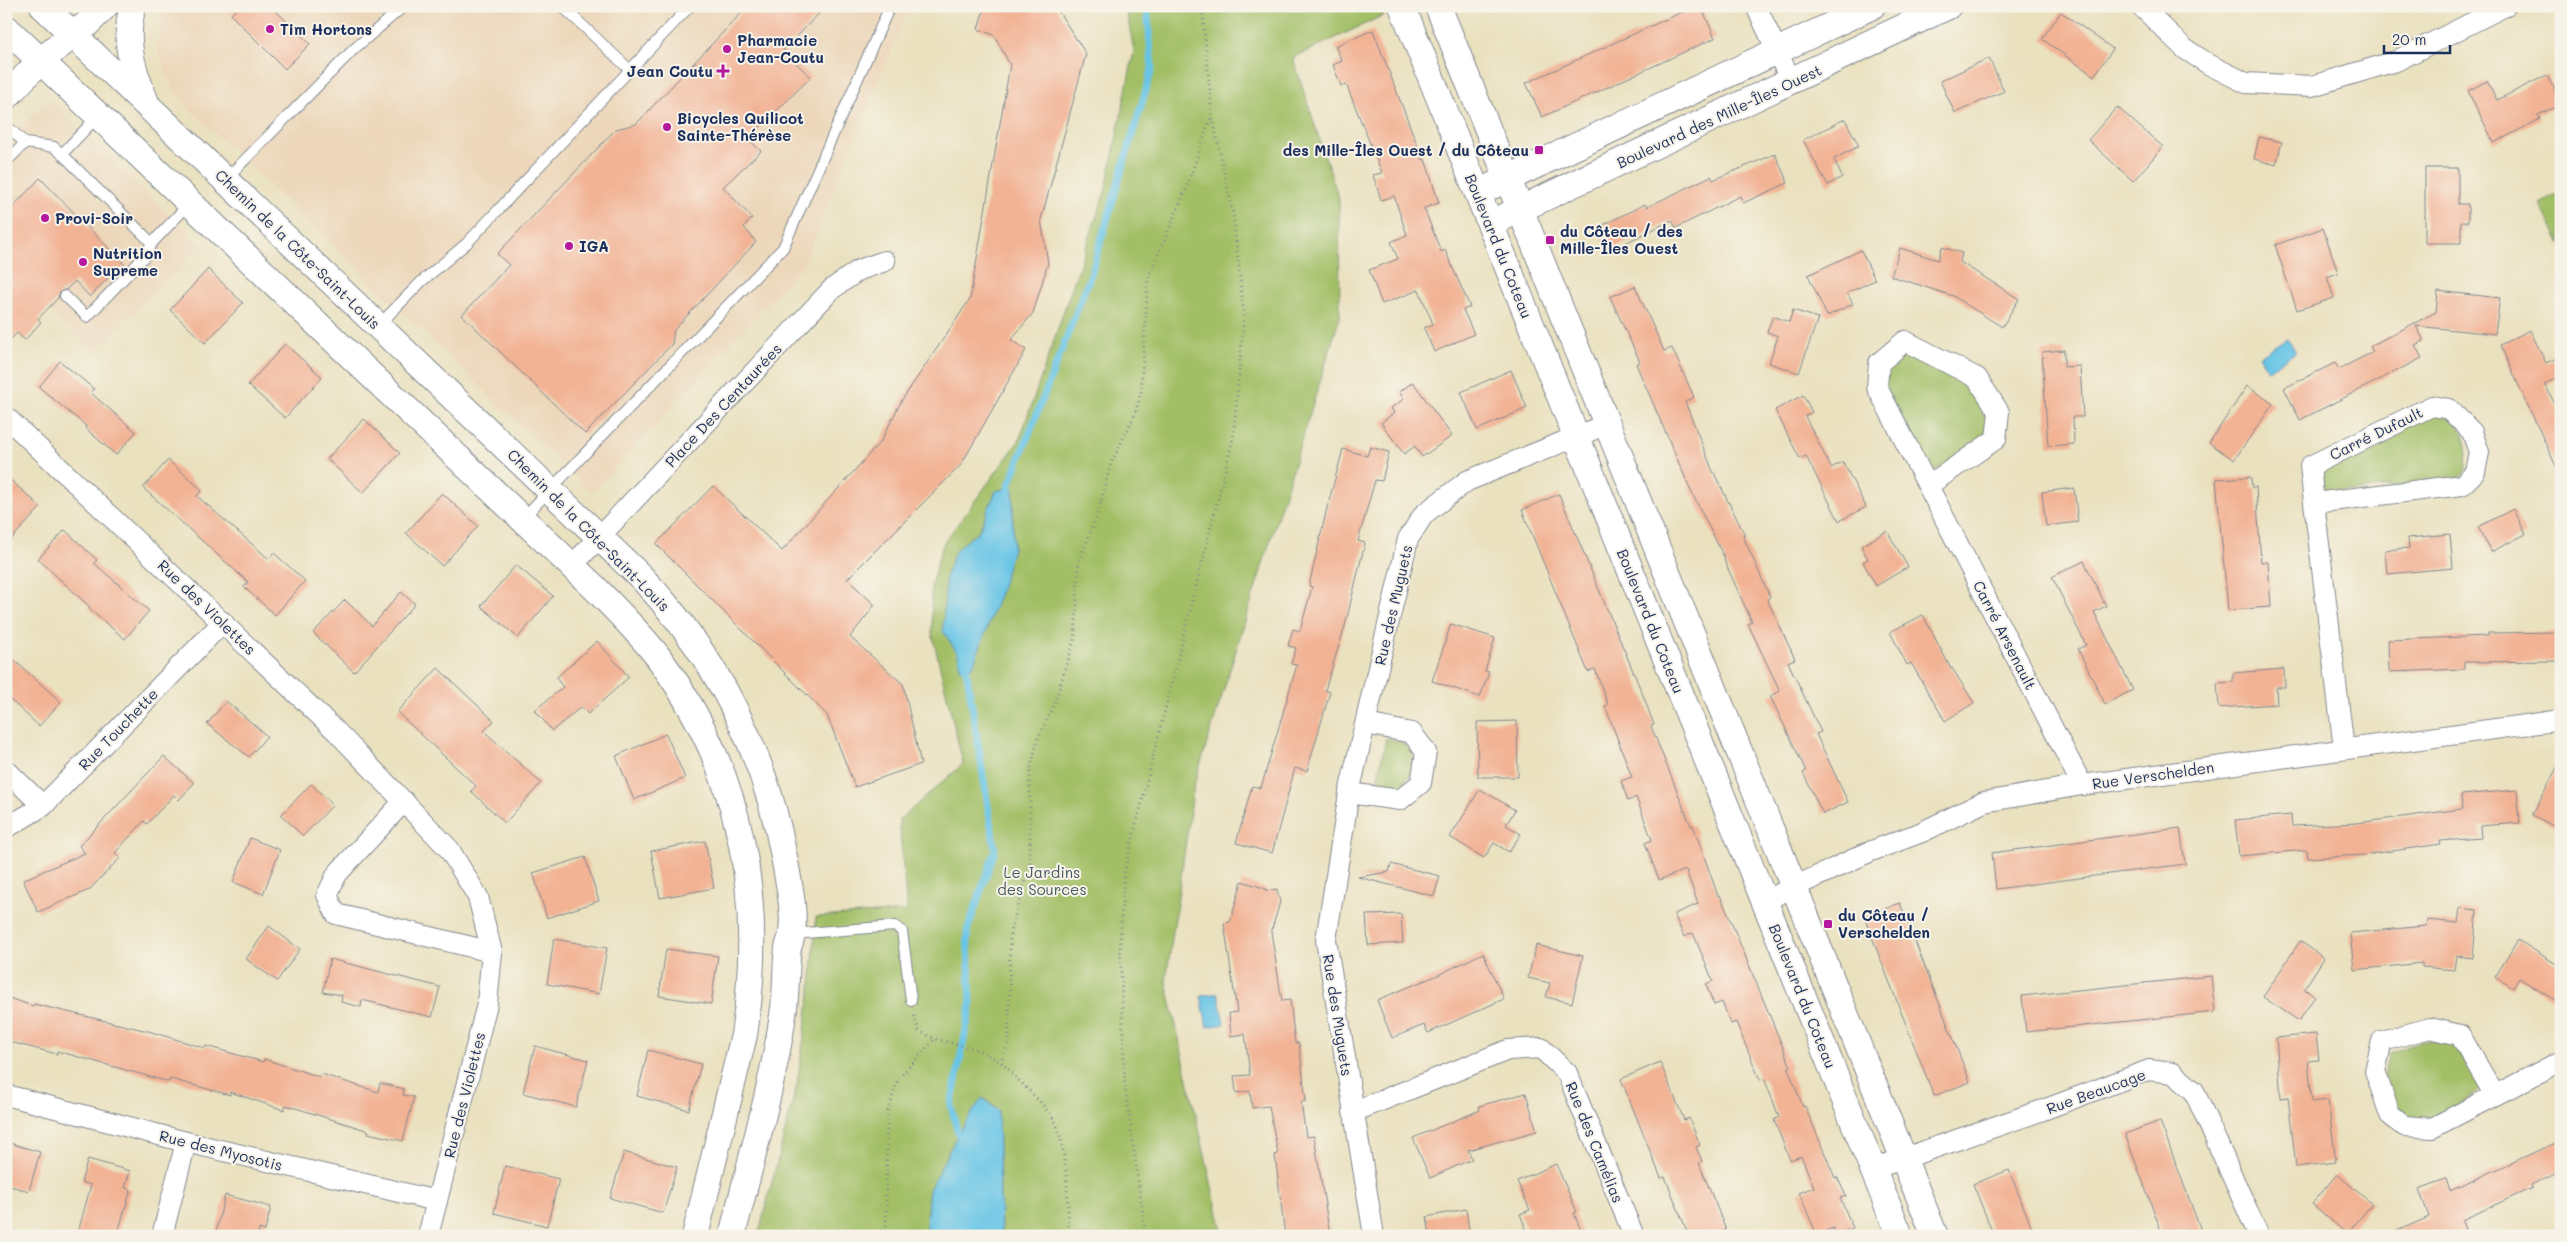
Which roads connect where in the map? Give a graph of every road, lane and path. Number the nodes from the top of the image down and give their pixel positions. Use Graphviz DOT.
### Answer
graph roads {
  1 [pos="43,6"];
  2 [pos="105,6"];
  3 [pos="134,6"];
  4 [pos="404,6"];
  5 [pos="562,6"];
  6 [pos="690,6"];
  7 [pos="890,6"];
  8 [pos="1202,6"];
  9 [pos="1402,6"];
  10 [pos="1438,6"];
  11 [pos="1756,6"];
  12 [pos="1872,6"];
  13 [pos="1948,6"];
  14 [pos="2141,6"];
  15 [pos="2506,6"];
  16 [pos="70,22"];
  17 [pos="6,28"];
  18 [pos="1777,52"];
  19 [pos="40,61"];
  20 [pos="630,70"];
  21 [pos="1791,81"];
  22 [pos="6,97"];
  23 [pos="147,105"];
  24 [pos="1212,114"];
  25 [pos="98,115"];
  26 [pos="6,125"];
  27 [pos="24,143"];
  28 [pos="62,154"];
  29 [pos="6,162"];
  30 [pos="1508,179"];
  31 [pos="225,180"];
  32 [pos="1478,193"];
  33 [pos="190,203"];
  34 [pos="1520,210"];
  35 [pos="1490,223"];
  36 [pos="152,243"];
  37 [pos="885,261"];
  38 [pos="65,296"];
  39 [pos="378,326"];
  40 [pos="351,355"];
  41 [pos="6,417"];
  42 [pos="1607,424"];
  43 [pos="1576,437"];
  44 [pos="1929,485"];
  45 [pos="550,489"];
  46 [pos="2314,503"];
  47 [pos="522,519"];
  48 [pos="600,536"];
  49 [pos="572,566"];
  50 [pos="223,622"];
  51 [pos="2561,720"];
  52 [pos="1366,724"];
  53 [pos="2344,750"];
  54 [pos="6,770"];
  55 [pos="765,779"];
  56 [pos="2082,785"];
  57 [pos="728,794"];
  58 [pos="1349,794"];
  59 [pos="404,801"];
  60 [pos="43,806"];
  61 [pos="6,828"];
  62 [pos="1794,888"];
  63 [pos="1764,901"];
  64 [pos="792,934"];
  65 [pos="492,952"];
  66 [pos="911,1000"];
  67 [pos="936,1039"];
  68 [pos="2561,1061"];
  69 [pos="1000,1062"];
  70 [pos="2494,1094"];
  71 [pos="6,1095"];
  72 [pos="1353,1112"];
  73 [pos="186,1142"];
  74 [pos="1904,1158"];
  75 [pos="1873,1169"];
  76 [pos="437,1201"];
  77 [pos="162,1236"];
  78 [pos="428,1236"];
  79 [pos="695,1236"];
  80 [pos="732,1236"];
  81 [pos="886,1236"];
  82 [pos="1068,1236"];
  83 [pos="1146,1236"];
  84 [pos="1374,1236"];
  85 [pos="1634,1236"];
  86 [pos="1900,1236"];
  87 [pos="1935,1236"];
  88 [pos="2259,1236"];
  1 -- 16 [label="street, Chemin de la Côte-Saint-Louis"];
  2 -- 16 [label="street"];
  3 -- 23 [label="street"];
  4 -- 31 [label="lane"];
  5 -- 20 [label="lane"];
  6 -- 20 [label="lane"];
  7 -- 45 [label="lane"];
  8 -- 24 [label="path"];
  9 -- 32 [label="street, Boulevard du Coteau"];
  10 -- 30 [label="street"];
  11 -- 18 [label="street"];
  12 -- 18 [label="street"];
  13 -- 21 [label="street, Boulevard des Mille-Îles Ouest"];
  14 -- 15 [label="street"];
  16 -- 19 [label="street"];
  16 -- 23 [label="street, Chemin de la Côte-Saint-Louis"];
  17 -- 19 [label="street"];
  18 -- 21 [label="street"];
  18 -- 30 [label="street"];
  19 -- 22 [label="street"];
  19 -- 25 [label="street"];
  20 -- 39 [label="lane"];
  21 -- 34 [label="street, Boulevard des Mille-Îles Ouest"];
  23 -- 31 [label="street, Chemin de la Côte-Saint-Louis"];
  24 -- 69 [label="path"];
  24 -- 83 [label="path"];
  25 -- 28 [label="lane"];
  25 -- 33 [label="street"];
  26 -- 27 [label="lane"];
  27 -- 28 [label="lane"];
  27 -- 29 [label="lane"];
  28 -- 36 [label="lane"];
  30 -- 32 [label="street"];
  30 -- 34 [label="street"];
  31 -- 39 [label="street, Chemin de la Côte-Saint-Louis"];
  32 -- 35 [label="street, Boulevard du Coteau"];
  33 -- 36 [label="lane"];
  33 -- 40 [label="street"];
  34 -- 35 [label="street, Boulevard des Mille-Îles Ouest"];
  34 -- 42 [label="street"];
  35 -- 43 [label="street, Boulevard du Coteau"];
  36 -- 38 [label="lane"];
  37 -- 48 [label="street, Place Des Centaurées"];
  39 -- 40 [label="street"];
  39 -- 45 [label="street, Chemin de la Côte-Saint-Louis"];
  40 -- 47 [label="street"];
  41 -- 50 [label="street, Rue des Violettes"];
  42 -- 43 [label="street, Rue des Muguets"];
  42 -- 62 [label="street"];
  43 -- 52 [label="street, Rue des Muguets"];
  43 -- 63 [label="street, Boulevard du Coteau"];
  44 -- 44 [label="street, Carré Arsenault"];
  44 -- 56 [label="street, Carré Arsenault"];
  45 -- 47 [label="lane"];
  45 -- 48 [label="street, Chemin de la Côte-Saint-Louis"];
  46 -- 46 [label="street, Carré Dufault"];
  46 -- 53 [label="street, Carré Dufault"];
  47 -- 49 [label="street"];
  48 -- 49 [label="street, Place Des Centaurées"];
  48 -- 55 [label="street, Chemin de la Côte-Saint-Louis"];
  49 -- 57 [label="street"];
  50 -- 59 [label="street, Rue des Violettes"];
  50 -- 60 [label="street, Rue Touchette"];
  51 -- 53 [label="street, Rue Verschelden"];
  52 -- 58 [label="street, Rue des Muguets"];
  52 -- 58 [label="street"];
  53 -- 56 [label="street, Rue Verschelden"];
  54 -- 60 [label="street"];
  55 -- 57 [label="street"];
  55 -- 64 [label="street, Chemin de la Côte-Saint-Louis"];
  56 -- 62 [label="street, Rue Verschelden"];
  57 -- 79 [label="street"];
  58 -- 72 [label="street, Rue des Muguets"];
  59 -- 65 [label="street, Rue des Violettes"];
  59 -- 65 [label="street"];
  60 -- 61 [label="street, Rue Touchette"];
  62 -- 63 [label="street, Rue Verschelden"];
  62 -- 74 [label="street"];
  63 -- 75 [label="street, Boulevard du Coteau"];
  64 -- 66 [label="lane"];
  64 -- 80 [label="street, Chemin de la Côte-Saint-Louis"];
  65 -- 76 [label="street, Rue des Violettes"];
  66 -- 67 [label="path"];
  67 -- 69 [label="path"];
  67 -- 81 [label="path"];
  68 -- 70 [label="street"];
  69 -- 82 [label="path"];
  70 -- 70 [label="street"];
  71 -- 73 [label="street, Rue des Myosotis"];
  72 -- 84 [label="street, Rue des Muguets"];
  72 -- 85 [label="street, Rue des Camélias"];
  73 -- 76 [label="street, Rue des Myosotis"];
  73 -- 77 [label="street"];
  74 -- 75 [label="street, Rue Beaucage"];
  74 -- 87 [label="street"];
  74 -- 88 [label="street, Rue Beaucage"];
  75 -- 86 [label="street, Boulevard du Coteau"];
  76 -- 78 [label="street, Rue des Violettes"];
}
